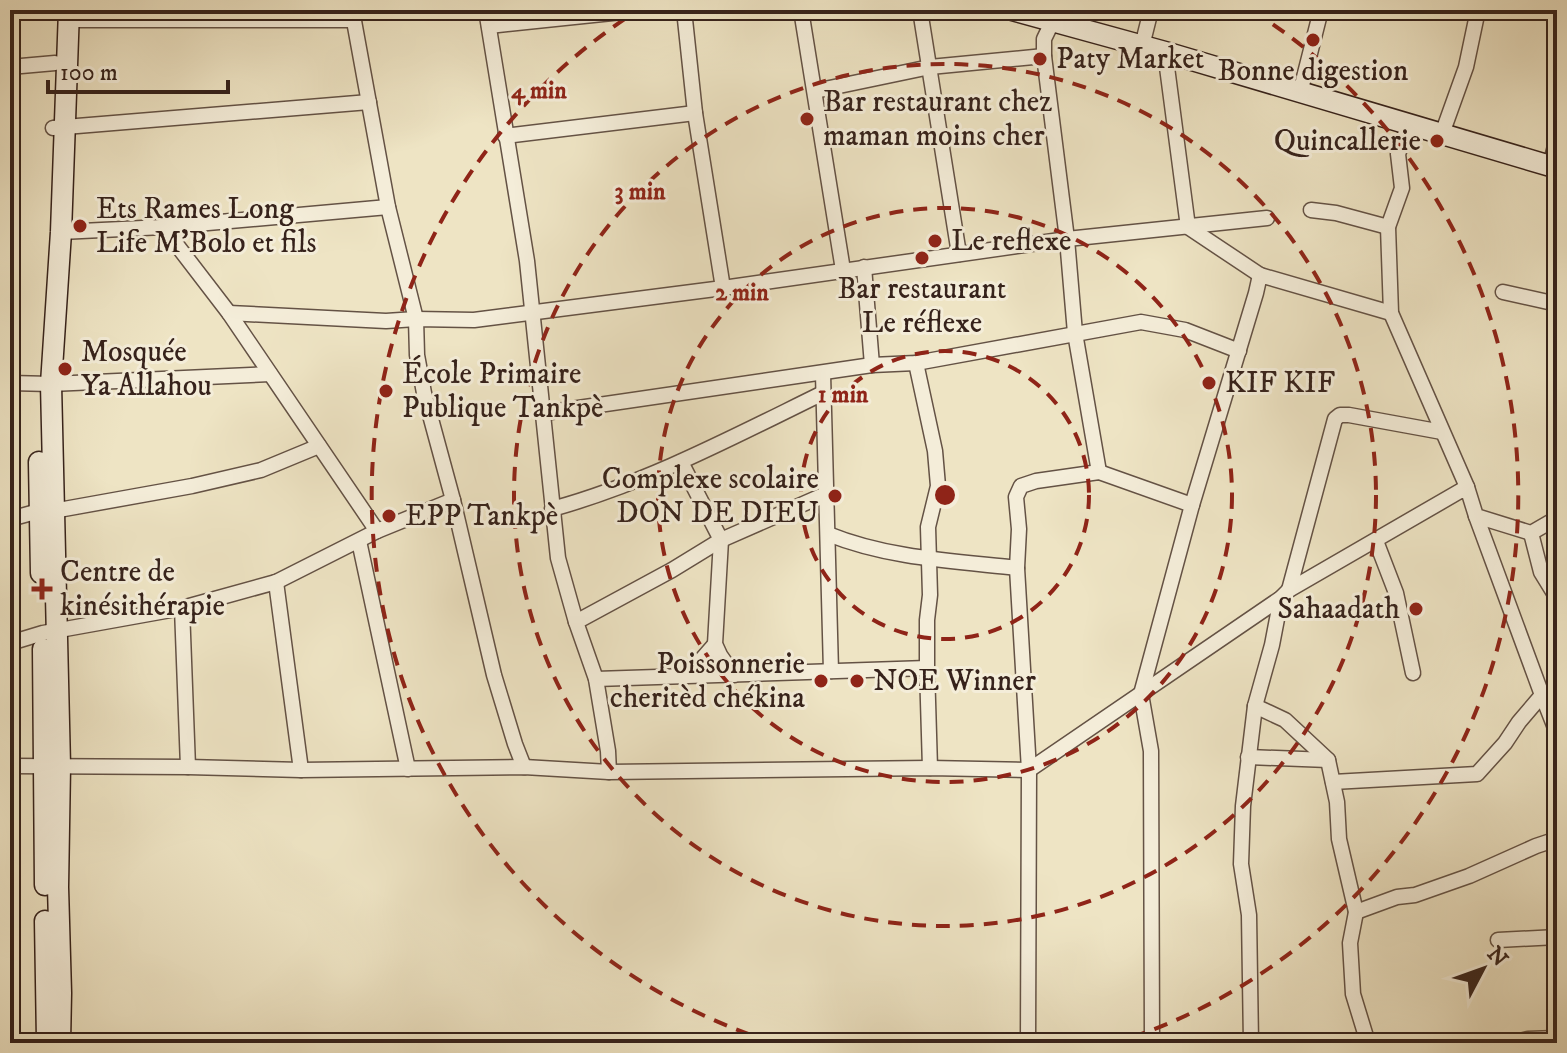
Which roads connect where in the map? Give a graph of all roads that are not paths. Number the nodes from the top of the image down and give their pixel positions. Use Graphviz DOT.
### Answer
graph roads {
  1 [pos="486,10"];
  2 [pos="641,10"];
  3 [pos="684,10"];
  4 [pos="801,10"];
  5 [pos="920,10"];
  6 [pos="1012,10"];
  7 [pos="1151,10"];
  8 [pos="1321,10"];
  9 [pos="1478,10"];
  10 [pos="65,13"];
  11 [pos="353,15"];
  12 [pos="1055,16"];
  13 [pos="489,26"];
  14 [pos="1142,46"];
  15 [pos="1165,52"];
  16 [pos="1044,56"];
  17 [pos="55,63"];
  18 [pos="10,67"];
  19 [pos="930,67"];
  20 [pos="815,91"];
  21 [pos="1300,93"];
  22 [pos="369,102"];
  23 [pos="695,113"];
  24 [pos="1409,124"];
  25 [pos="59,128"];
  26 [pos="1442,134"];
  27 [pos="505,136"];
  28 [pos="1557,138"];
  29 [pos="1553,167"];
  30 [pos="388,207"];
  31 [pos="1311,210"];
  32 [pos="1267,218"];
  33 [pos="163,227"];
  34 [pos="1188,227"];
  35 [pos="1388,227"];
  36 [pos="61,232"];
  37 [pos="1067,239"];
  38 [pos="959,254"];
  39 [pos="864,267"];
  40 [pos="843,270"];
  41 [pos="1260,275"];
  42 [pos="723,288"];
  43 [pos="1503,292"];
  44 [pos="1557,304"];
  45 [pos="532,312"];
  46 [pos="229,313"];
  47 [pos="1391,313"];
  48 [pos="416,319"];
  49 [pos="1075,333"];
  50 [pos="1239,351"];
  51 [pos="916,363"];
  52 [pos="872,365"];
  53 [pos="270,374"];
  54 [pos="823,374"];
  55 [pos="10,383"];
  56 [pos="45,384"];
  57 [pos="823,393"];
  58 [pos="544,413"];
  59 [pos="1442,432"];
  60 [pos="319,446"];
  61 [pos="681,462"];
  62 [pos="1099,472"];
  63 [pos="1467,487"];
  64 [pos="826,494"];
  65 [pos="453,500"];
  66 [pos="1192,505"];
  67 [pos="552,509"];
  68 [pos="46,511"];
  69 [pos="1476,516"];
  70 [pos="1557,518"];
  71 [pos="10,519"];
  72 [pos="377,531"];
  73 [pos="1531,533"];
  74 [pos="828,534"];
  75 [pos="721,540"];
  76 [pos="359,541"];
  77 [pos="1376,541"];
  78 [pos="930,559"];
  79 [pos="1017,568"];
  80 [pos="276,582"];
  81 [pos="1285,594"];
  82 [pos="1557,598"];
  83 [pos="182,608"];
  84 [pos="576,622"];
  85 [pos="50,632"];
  86 [pos="10,643"];
  87 [pos="715,644"];
  88 [pos="927,668"];
  89 [pos="831,671"];
  90 [pos="1413,673"];
  91 [pos="688,675"];
  92 [pos="734,675"];
  93 [pos="596,679"];
  94 [pos="1141,694"];
  95 [pos="1542,695"];
  96 [pos="1255,706"];
  97 [pos="1555,722"];
  98 [pos="1248,757"];
  99 [pos="1328,760"];
  100 [pos="10,766"];
  101 [pos="52,766"];
  102 [pos="188,767"];
  103 [pos="524,767"];
  104 [pos="930,768"];
  105 [pos="408,769"];
  106 [pos="301,770"];
  107 [pos="1029,770"];
  108 [pos="609,772"];
  109 [pos="1333,782"];
  110 [pos="1557,839"];
  111 [pos="1356,912"];
  112 [pos="1557,937"];
  113 [pos="1498,940"];
  114 [pos="1557,1038"];
  115 [pos="47,1043"];
  116 [pos="60,1043"];
  117 [pos="1028,1043"];
  118 [pos="1152,1043"];
  119 [pos="1251,1043"];
  120 [pos="1368,1043"];
  121 [pos="1379,1043"];
  122 [pos="1467,1043"];
  123 [pos="1512,1043"];
  1 -- 13 [label="street"];
  2 -- 13 [label="street"];
  3 -- 23 [label="street"];
  4 -- 20 [label="street"];
  5 -- 19 [label="street"];
  6 -- 12 [label="main road"];
  7 -- 14 [label="street"];
  8 -- 21 [label="street"];
  9 -- 26 [label="street"];
  10 -- 11 [label="street"];
  10 -- 17 [label="main road"];
  10 -- 25 [label="main road"];
  11 -- 22 [label="street"];
  12 -- 14 [label="main road"];
  12 -- 16 [label="street"];
  13 -- 27 [label="street"];
  14 -- 15 [label="main road"];
  15 -- 21 [label="main road"];
  15 -- 34 [label="street"];
  16 -- 19 [label="street"];
  16 -- 37 [label="street"];
  17 -- 18 [label="street"];
  17 -- 25 [label="main road"];
  19 -- 20 [label="street"];
  19 -- 38 [label="street"];
  20 -- 40 [label="street"];
  21 -- 24 [label="main road"];
  22 -- 25 [label="street"];
  22 -- 30 [label="street"];
  23 -- 27 [label="street"];
  23 -- 42 [label="street"];
  24 -- 26 [label="main road"];
  24 -- 35 [label="street"];
  25 -- 36 [label="main road"];
  25 -- 56 [label="main road"];
  26 -- 29 [label="main road"];
  27 -- 45 [label="street"];
  28 -- 29 [label="street"];
  30 -- 33 [label="street"];
  30 -- 48 [label="street"];
  31 -- 35 [label="street"];
  32 -- 34 [label="street"];
  33 -- 36 [label="street"];
  33 -- 46 [label="street"];
  34 -- 37 [label="street"];
  34 -- 41 [label="street"];
  35 -- 47 [label="street"];
  36 -- 56 [label="main road"];
  37 -- 38 [label="street"];
  37 -- 49 [label="street"];
  38 -- 39 [label="street"];
  39 -- 40 [label="street"];
  39 -- 52 [label="street"];
  40 -- 42 [label="street"];
  41 -- 47 [label="street"];
  41 -- 50 [label="street"];
  42 -- 45 [label="street"];
  43 -- 44 [label="street"];
  45 -- 48 [label="street"];
  45 -- 58 [label="street"];
  46 -- 48 [label="street"];
  46 -- 53 [label="street"];
  47 -- 59 [label="street"];
  48 -- 65 [label="street"];
  49 -- 50 [label="street"];
  49 -- 51 [label="street"];
  49 -- 62 [label="street"];
  50 -- 66 [label="street"];
  51 -- 52 [label="street"];
  51 -- 78 [label="street"];
  52 -- 54 [label="street"];
  53 -- 56 [label="street"];
  53 -- 60 [label="street"];
  54 -- 57 [label="street"];
  54 -- 58 [label="street"];
  55 -- 56 [label="street"];
  56 -- 68 [label="main road"];
  57 -- 61 [label="street"];
  57 -- 64 [label="street"];
  58 -- 67 [label="street"];
  59 -- 63 [label="street"];
  59 -- 81 [label="street"];
  60 -- 68 [label="street"];
  60 -- 72 [label="street"];
  61 -- 67 [label="street"];
  61 -- 75 [label="street"];
  62 -- 66 [label="street"];
  62 -- 79 [label="street"];
  63 -- 69 [label="street"];
  63 -- 77 [label="street"];
  64 -- 74 [label="street"];
  64 -- 75 [label="street"];
  65 -- 72 [label="street"];
  65 -- 103 [label="street"];
  66 -- 94 [label="street"];
  67 -- 84 [label="street"];
  68 -- 71 [label="street"];
  68 -- 85 [label="main road"];
  69 -- 73 [label="street"];
  69 -- 95 [label="street"];
  70 -- 73 [label="street"];
  72 -- 76 [label="street"];
  73 -- 82 [label="street"];
  74 -- 78 [label="street"];
  74 -- 89 [label="street"];
  75 -- 84 [label="street"];
  75 -- 87 [label="street"];
  76 -- 80 [label="street"];
  76 -- 105 [label="street"];
  77 -- 81 [label="street"];
  77 -- 90 [label="street"];
  78 -- 79 [label="street"];
  78 -- 88 [label="street"];
  79 -- 107 [label="street"];
  80 -- 83 [label="street"];
  80 -- 106 [label="street"];
  81 -- 94 [label="street"];
  81 -- 96 [label="street"];
  83 -- 85 [label="street"];
  83 -- 102 [label="street"];
  84 -- 93 [label="street"];
  85 -- 86 [label="street"];
  85 -- 101 [label="main road"];
  87 -- 91 [label="street"];
  87 -- 92 [label="street"];
  88 -- 89 [label="street"];
  88 -- 104 [label="street"];
  89 -- 92 [label="street"];
  91 -- 92 [label="street"];
  91 -- 93 [label="street"];
  93 -- 108 [label="street"];
  94 -- 107 [label="street"];
  94 -- 118 [label="street"];
  95 -- 97 [label="street"];
  95 -- 109 [label="street"];
  96 -- 98 [label="street"];
  96 -- 99 [label="street"];
  98 -- 99 [label="street"];
  98 -- 119 [label="street"];
  99 -- 109 [label="street"];
  100 -- 101 [label="street"];
  101 -- 102 [label="street"];
  101 -- 115 [label="main road"];
  101 -- 116 [label="main road"];
  102 -- 106 [label="street"];
  103 -- 105 [label="street"];
  103 -- 108 [label="street"];
  104 -- 107 [label="street"];
  104 -- 108 [label="street"];
  105 -- 106 [label="street"];
  107 -- 117 [label="street"];
  109 -- 111 [label="street"];
  110 -- 111 [label="street"];
  111 -- 120 [label="street"];
  112 -- 113 [label="street"];
  114 -- 123 [label="street"];
  121 -- 122 [label="street"];
}
